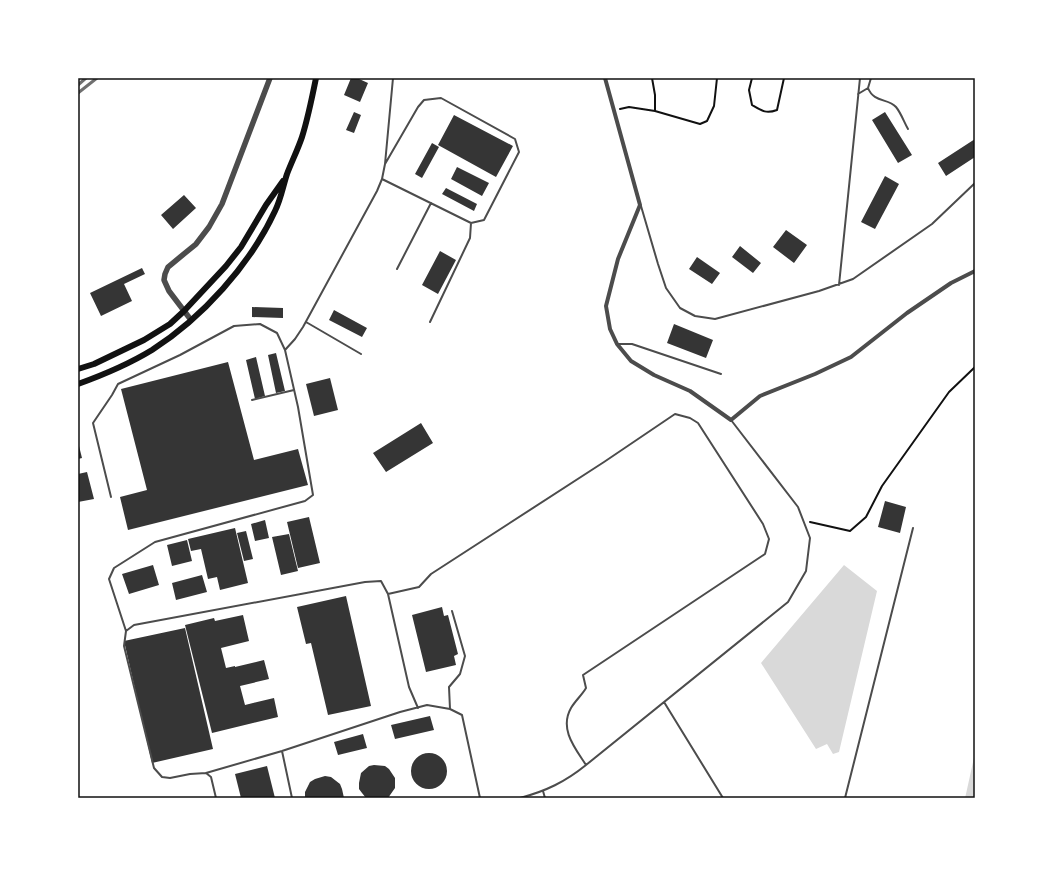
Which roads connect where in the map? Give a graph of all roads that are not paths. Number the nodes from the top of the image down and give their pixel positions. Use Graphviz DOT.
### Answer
graph roads {
  1 [pos="270,78"];
  2 [pos="316,78"];
  3 [pos="393,78"];
  4 [pos="605,78"];
  5 [pos="860,78"];
  6 [pos="871,78"];
  7 [pos="868,88"];
  8 [pos="858,94"];
  9 [pos="908,129"];
  10 [pos="385,164"];
  11 [pos="287,176"];
  12 [pos="382,179"];
  13 [pos="975,183"];
  14 [pos="431,203"];
  15 [pos="640,205"];
  16 [pos="471,223"];
  17 [pos="397,269"];
  18 [pos="975,271"];
  19 [pos="839,285"];
  20 [pos="184,311"];
  21 [pos="191,320"];
  22 [pos="306,322"];
  23 [pos="430,322"];
  24 [pos="617,344"];
  25 [pos="286,350"];
  26 [pos="361,354"];
  27 [pos="78,369"];
  28 [pos="721,374"];
  29 [pos="78,384"];
  30 [pos="294,390"];
  31 [pos="252,400"];
  32 [pos="731,420"];
  33 [pos="110,497"];
  34 [pos="913,528"];
  35 [pos="388,594"];
  36 [pos="452,611"];
  37 [pos="126,631"];
  38 [pos="664,702"];
  39 [pos="418,708"];
  40 [pos="450,709"];
  41 [pos="282,751"];
  42 [pos="586,765"];
  43 [pos="206,773"];
  44 [pos="543,792"];
  45 [pos="216,798"];
  46 [pos="292,798"];
  47 [pos="480,798"];
  48 [pos="520,798"];
  49 [pos="546,798"];
  50 [pos="723,798"];
  51 [pos="845,798"];
  1 -- 20 [label="street"];
  2 -- 11 [label="main road"];
  3 -- 10 [label="lane"];
  4 -- 15 [label="street"];
  5 -- 8 [label="lane"];
  6 -- 7 [label="lane"];
  7 -- 8 [label="lane"];
  7 -- 9 [label="lane"];
  8 -- 19 [label="lane"];
  10 -- 12 [label="lane"];
  10 -- 16 [label="lane"];
  11 -- 20 [label="main road"];
  11 -- 21 [label="main road"];
  12 -- 14 [label="lane"];
  12 -- 22 [label="lane"];
  13 -- 19 [label="lane"];
  14 -- 16 [label="lane"];
  14 -- 17 [label="lane"];
  15 -- 19 [label="lane"];
  15 -- 24 [label="street"];
  16 -- 23 [label="lane"];
  18 -- 32 [label="street"];
  20 -- 21 [label="street"];
  20 -- 27 [label="main road"];
  21 -- 29 [label="main road"];
  22 -- 25 [label="lane"];
  22 -- 26 [label="lane"];
  24 -- 28 [label="lane"];
  24 -- 32 [label="street"];
  25 -- 30 [label="lane"];
  25 -- 33 [label="lane"];
  30 -- 31 [label="lane"];
  30 -- 37 [label="lane"];
  32 -- 38 [label="lane"];
  34 -- 51 [label="lane"];
  35 -- 37 [label="lane"];
  35 -- 39 [label="lane"];
  35 -- 42 [label="lane"];
  36 -- 40 [label="lane"];
  37 -- 43 [label="lane"];
  38 -- 42 [label="lane"];
  38 -- 50 [label="lane"];
  39 -- 40 [label="lane"];
  39 -- 41 [label="lane"];
  40 -- 47 [label="lane"];
  41 -- 43 [label="lane"];
  41 -- 46 [label="lane"];
  42 -- 44 [label="lane"];
  43 -- 45 [label="lane"];
  44 -- 48 [label="lane"];
  44 -- 49 [label="lane"];
}
